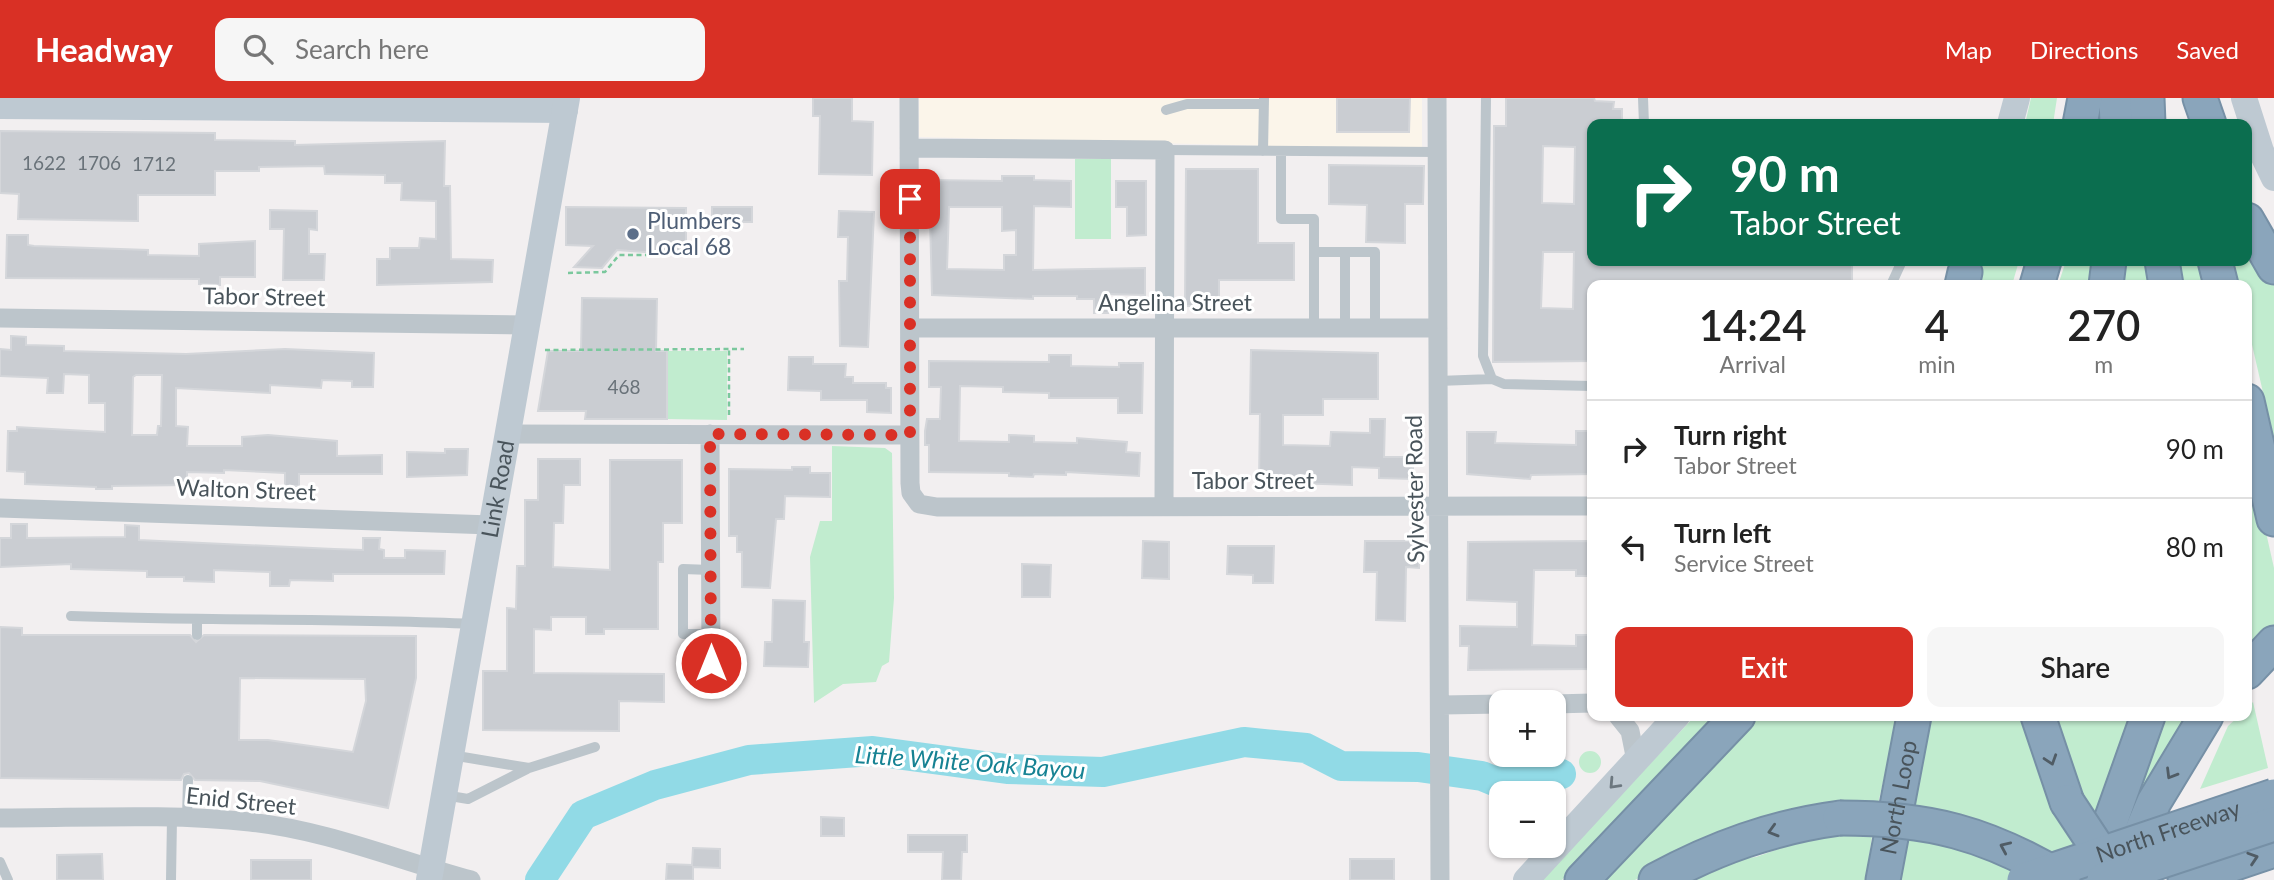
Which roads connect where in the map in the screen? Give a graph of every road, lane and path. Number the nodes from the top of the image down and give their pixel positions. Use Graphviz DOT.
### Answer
graph roads {
  1 [pos="909,98"];
  2 [pos="1437,98"];
  3 [pos="1486,98"];
  4 [pos="1643,98"];
  5 [pos="2017,98"];
  6 [pos="2084,98"];
  7 [pos="2116,98"];
  8 [pos="2147,98"];
  9 [pos="2186,98"];
  10 [pos="2200,98"];
  11 [pos="2244,98"];
  12 [pos="1233,101"];
  13 [pos="1264,101"];
  14 [pos="222,103"];
  15 [pos="388,103"];
  16 [pos="566,104"];
  17 [pos="0,106"];
  18 [pos="1166,110"];
  19 [pos="1644,119"];
  20 [pos="2011,119"];
  21 [pos="2081,119"];
  22 [pos="2116,119"];
  23 [pos="2148,119"];
  24 [pos="2188,119"];
  25 [pos="2208,119"];
  26 [pos="2251,119"];
  27 [pos="2252,123"];
  28 [pos="909,148"];
  29 [pos="1165,150"];
  30 [pos="1262,151"];
  31 [pos="1281,151"];
  32 [pos="1437,152"];
  33 [pos="2274,178"];
  34 [pos="2252,229"];
  35 [pos="1314,252"];
  36 [pos="1345,252"];
  37 [pos="654,255"];
  38 [pos="2274,267"];
  39 [pos="568,273"];
  40 [pos="0,318"];
  41 [pos="526,326"];
  42 [pos="911,328"];
  43 [pos="1165,328"];
  44 [pos="1314,328"];
  45 [pos="1345,328"];
  46 [pos="1375,328"];
  47 [pos="1438,328"];
  48 [pos="729,349"];
  49 [pos="744,349"];
  50 [pos="538,350"];
  51 [pos="1492,379"];
  52 [pos="1438,381"];
  53 [pos="1587,386"];
  54 [pos="729,419"];
  55 [pos="2252,423"];
  56 [pos="508,434"];
  57 [pos="710,434"];
  58 [pos="910,435"];
  59 [pos="1164,506"];
  60 [pos="1440,506"];
  61 [pos="1587,506"];
  62 [pos="0,508"];
  63 [pos="2274,519"];
  64 [pos="491,525"];
  65 [pos="710,570"];
  66 [pos="71,616"];
  67 [pos="197,620"];
  68 [pos="474,624"];
  69 [pos="197,635"];
  70 [pos="711,635"];
  71 [pos="2274,643"];
  72 [pos="711,663"];
  73 [pos="2252,667"];
  74 [pos="1489,704"];
  75 [pos="1566,704"];
  76 [pos="1587,704"];
  77 [pos="1442,705"];
  78 [pos="1622,721"];
  79 [pos="1672,721"];
  80 [pos="1733,721"];
  81 [pos="1913,721"];
  82 [pos="2041,721"];
  83 [pos="2146,721"];
  84 [pos="2203,721"];
  85 [pos="595,747"];
  86 [pos="450,755"];
  87 [pos="1636,761"];
  88 [pos="529,768"];
  89 [pos="188,780"];
  90 [pos="444,794"];
  91 [pos="2274,796"];
  92 [pos="0,817"];
  93 [pos="180,818"];
  94 [pos="2274,824"];
  95 [pos="2274,850"];
  96 [pos="0,862"];
  97 [pos="430,874"];
  98 [pos="8,880"];
  99 [pos="171,880"];
  100 [pos="471,880"];
  101 [pos="1440,880"];
  102 [pos="1526,880"];
  103 [pos="1582,880"];
  104 [pos="1656,880"];
  105 [pos="1882,880"];
  106 [pos="2024,880"];
  107 [pos="2065,880"];
  108 [pos="2084,880"];
  109 [pos="2104,880"];
  110 [pos="2121,880"];
  111 [pos="2185,880"];
  1 -- 28 [label="street"];
  2 -- 32 [label="street, Sylvester Road"];
  3 -- 51 [label="lane"];
  4 -- 19 [label="lane"];
  5 -- 20 [label="street"];
  6 -- 21 [label="highway"];
  7 -- 22 [label="highway"];
  8 -- 23 [label="highway"];
  9 -- 24 [label="highway"];
  10 -- 25 [label="highway"];
  11 -- 26 [label="street"];
  12 -- 13 [label="lane"];
  12 -- 18 [label="lane"];
  13 -- 30 [label="lane"];
  14 -- 15 [label="street"];
  14 -- 17 [label="street"];
  15 -- 16 [label="street"];
  16 -- 41 [label="street, Link Road"];
  27 -- 33 [label="street"];
  28 -- 29 [label="street"];
  28 -- 42 [label="street"];
  29 -- 30 [label="lane"];
  29 -- 43 [label="street"];
  30 -- 31 [label="lane"];
  31 -- 32 [label="lane"];
  31 -- 35 [label="lane"];
  32 -- 47 [label="street, Sylvester Road"];
  34 -- 38 [label="highway"];
  35 -- 36 [label="lane"];
  35 -- 44 [label="lane"];
  36 -- 45 [label="lane"];
  36 -- 46 [label="lane"];
  37 -- 39 [label="path"];
  40 -- 41 [label="street, Tabor Street"];
  41 -- 56 [label="street, Link Road"];
  42 -- 43 [label="street, Angelina Street"];
  42 -- 58 [label="street"];
  43 -- 44 [label="street, Angelina Street"];
  43 -- 59 [label="street"];
  44 -- 45 [label="street, Angelina Street"];
  45 -- 46 [label="street, Angelina Street"];
  46 -- 47 [label="street, Angelina Street"];
  47 -- 52 [label="street, Sylvester Road"];
  48 -- 49 [label="path"];
  48 -- 50 [label="path"];
  48 -- 54 [label="path"];
  51 -- 52 [label="lane"];
  51 -- 53 [label="lane"];
  52 -- 60 [label="street, Sylvester Road"];
  55 -- 63 [label="highway"];
  56 -- 57 [label="street"];
  56 -- 64 [label="street, Link Road"];
  57 -- 58 [label="street"];
  57 -- 65 [label="street"];
  58 -- 59 [label="street, Tabor Street"];
  59 -- 60 [label="street, Tabor Street"];
  60 -- 61 [label="street, Tabor Street"];
  60 -- 77 [label="street, Sylvester Road"];
  62 -- 64 [label="street, Walton Street"];
  64 -- 68 [label="street, Link Road"];
  65 -- 70 [label="street"];
  65 -- 70 [label="lane"];
  66 -- 67 [label="lane"];
  67 -- 68 [label="lane"];
  67 -- 69 [label="lane"];
  68 -- 86 [label="street, Link Road"];
  70 -- 72 [label="street"];
  71 -- 73 [label="highway"];
  74 -- 77 [label="street"];
  75 -- 76 [label="street"];
  77 -- 101 [label="street, Sylvester Road"];
  78 -- 87 [label="street"];
  79 -- 87 [label="street"];
  80 -- 103 [label="highway"];
  81 -- 105 [label="highway, North Loop"];
  82 -- 110 [label="highway, one-way, bridge"];
  83 -- 108 [label="highway"];
  84 -- 110 [label="highway, one-way"];
  85 -- 88 [label="lane"];
  86 -- 88 [label="lane"];
  86 -- 90 [label="street, Link Road"];
  87 -- 102 [label="street, one-way"];
  88 -- 90 [label="lane"];
  89 -- 93 [label="lane"];
  90 -- 97 [label="street, Link Road"];
  91 -- 106 [label="highway, North Freeway, bridge"];
  92 -- 93 [label="street, Enid Street"];
  93 -- 97 [label="street, Enid Street"];
  93 -- 99 [label="lane"];
  94 -- 109 [label="highway, North Freeway, bridge"];
  111 -- 95 [label="highway, one-way"];
  96 -- 98 [label="lane"];
  97 -- 100 [label="street, Enid Street"];
  107 -- 104 [label="highway, one-way, bridge"];
}
